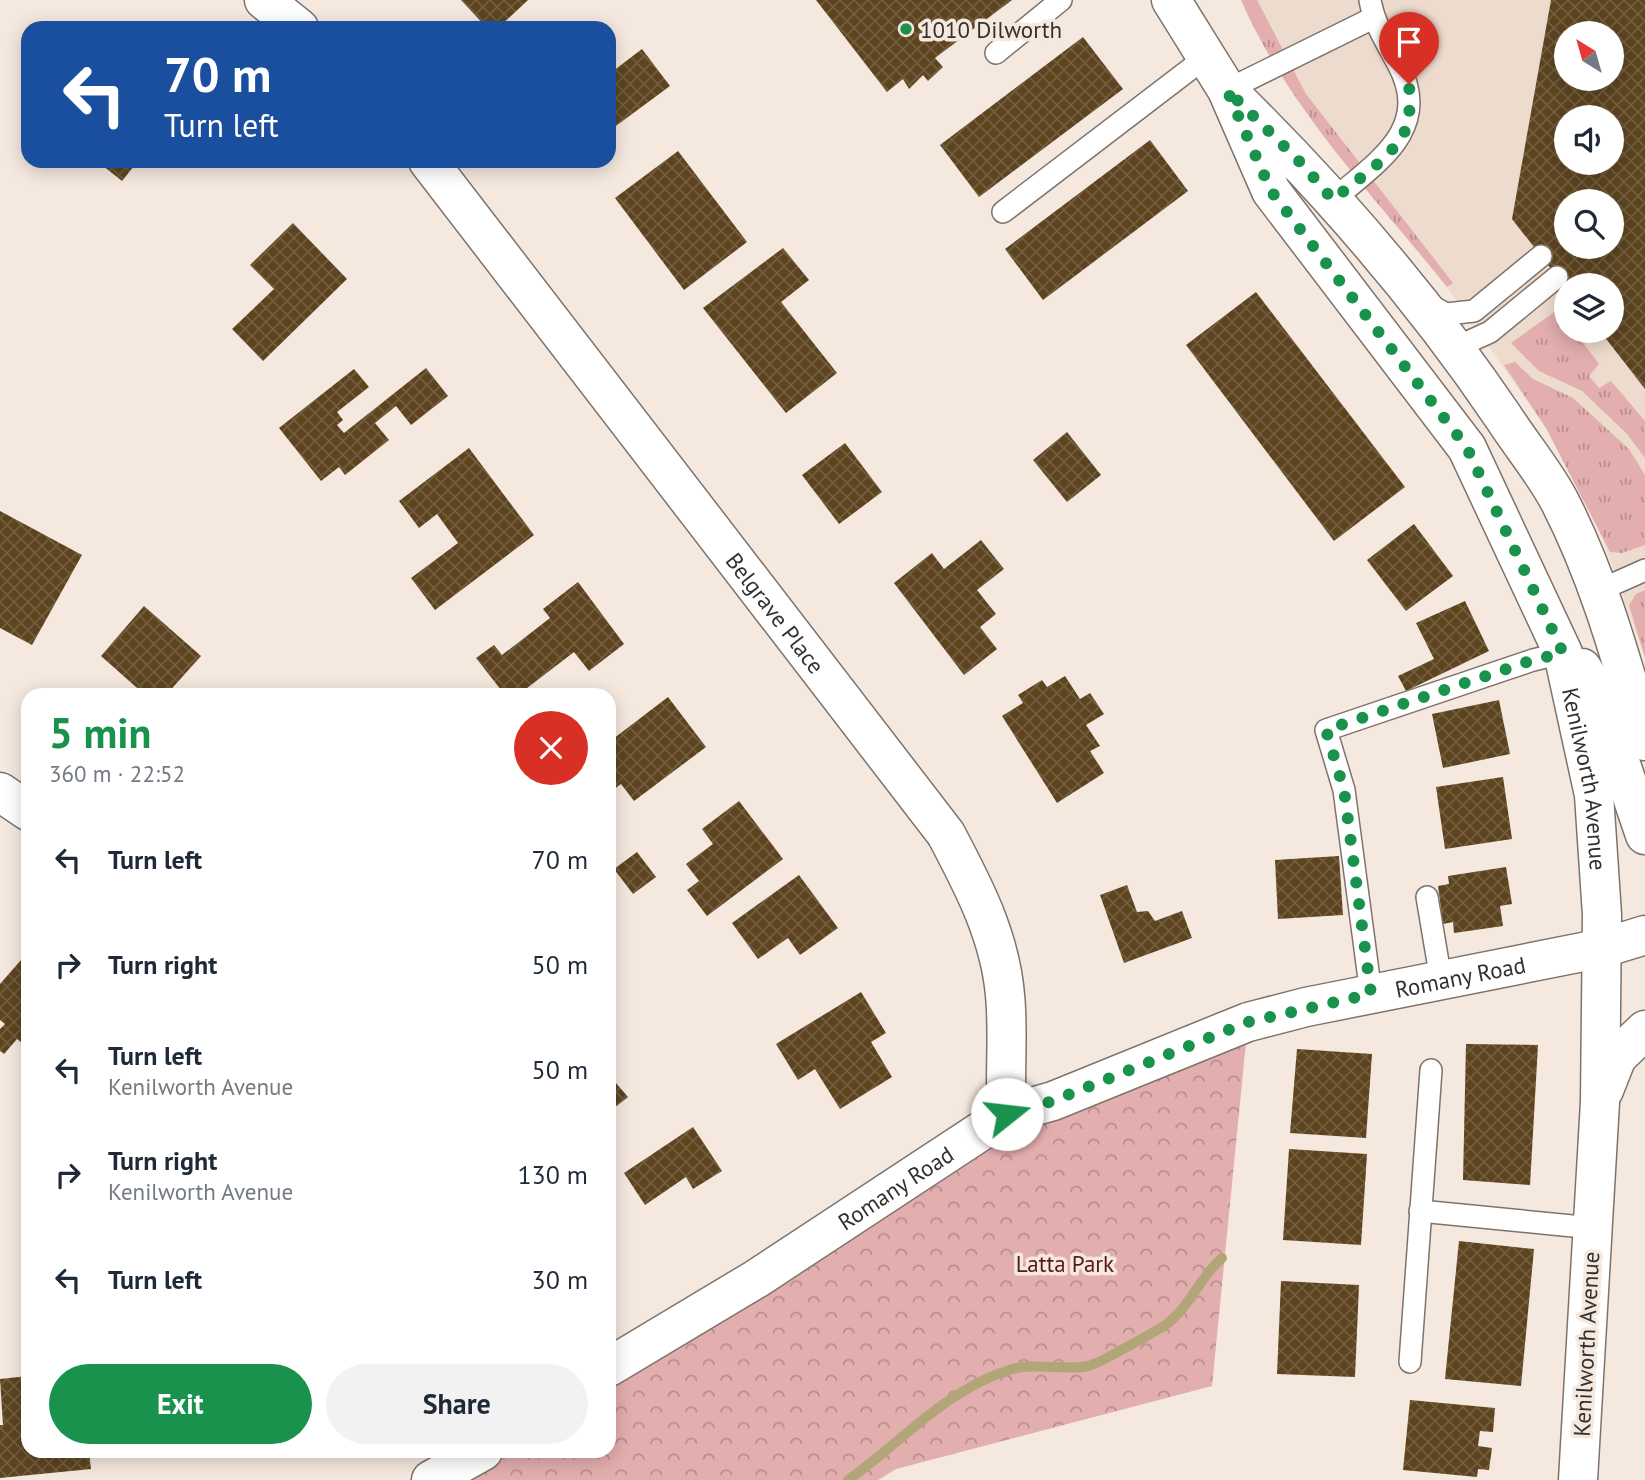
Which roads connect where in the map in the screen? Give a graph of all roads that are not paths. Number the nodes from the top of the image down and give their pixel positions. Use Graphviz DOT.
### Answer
graph roads {
  1 [pos="264,0"];
  2 [pos="1061,0"];
  3 [pos="1171,0"];
  4 [pos="1371,9"];
  5 [pos="290,21"];
  6 [pos="996,53"];
  7 [pos="1206,57"];
  8 [pos="1227,90"];
  9 [pos="1240,126"];
  10 [pos="433,168"];
  11 [pos="1333,200"];
  12 [pos="1003,212"];
  13 [pos="1541,256"];
  14 [pos="1554,279"];
  15 [pos="1413,296"];
  16 [pos="1455,348"];
  17 [pos="1645,570"];
  18 [pos="1600,590"];
  19 [pos="1540,601"];
  20 [pos="1563,653"];
  21 [pos="1645,741"];
  22 [pos="0,792"];
  23 [pos="21,806"];
  24 [pos="1645,835"];
  25 [pos="1427,897"];
  26 [pos="1645,935"];
  27 [pos="1603,948"];
  28 [pos="1441,980"];
  29 [pos="1371,994"];
  30 [pos="1645,1030"];
  31 [pos="1431,1070"];
  32 [pos="1600,1101"];
  33 [pos="1007,1114"];
  34 [pos="1420,1211"];
  35 [pos="1592,1228"];
  36 [pos="1410,1362"];
  37 [pos="616,1363"];
  38 [pos="470,1458"];
  39 [pos="431,1480"];
  40 [pos="1578,1480"];
  1 -- 5 [label="main road"];
  2 -- 6 [label="lane"];
  3 -- 7 [label="main road, Kenilworth Avenue"];
  4 -- 8 [label="lane"];
  4 -- 11 [label="lane"];
  7 -- 8 [label="main road, Kenilworth Avenue"];
  7 -- 12 [label="lane"];
  8 -- 9 [label="main road, Kenilworth Avenue"];
  8 -- 11 [label="main road, Kenilworth Avenue"];
  9 -- 16 [label="main road"];
  9 -- 19 [label="main road, Kenilworth Avenue"];
  10 -- 33 [label="main road, Belgrave Place"];
  11 -- 15 [label="main road, Kenilworth Avenue"];
  13 -- 15 [label="lane"];
  14 -- 16 [label="lane"];
  15 -- 16 [label="main road, Kenilworth Avenue"];
  16 -- 18 [label="main road, Kenilworth Avenue"];
  17 -- 18 [label="lane"];
  18 -- 21 [label="main road, Kenilworth Avenue"];
  19 -- 20 [label="main road, Kenilworth Avenue"];
  19 -- 24 [label="main road"];
  20 -- 27 [label="main road, Kenilworth Avenue"];
  20 -- 29 [label="lane"];
  22 -- 23 [label="main road"];
  25 -- 28 [label="lane"];
  26 -- 27 [label="main road, Romany Road"];
  27 -- 28 [label="main road, Romany Road"];
  27 -- 32 [label="main road, Kenilworth Avenue"];
  28 -- 29 [label="main road, Romany Road"];
  29 -- 33 [label="main road, Romany Road"];
  30 -- 32 [label="main road"];
  31 -- 34 [label="lane"];
  32 -- 35 [label="main road, Kenilworth Avenue"];
  33 -- 37 [label="main road, Romany Road"];
  34 -- 35 [label="lane"];
  34 -- 36 [label="lane"];
  35 -- 40 [label="main road, Kenilworth Avenue"];
  38 -- 39 [label="main road"];
}
